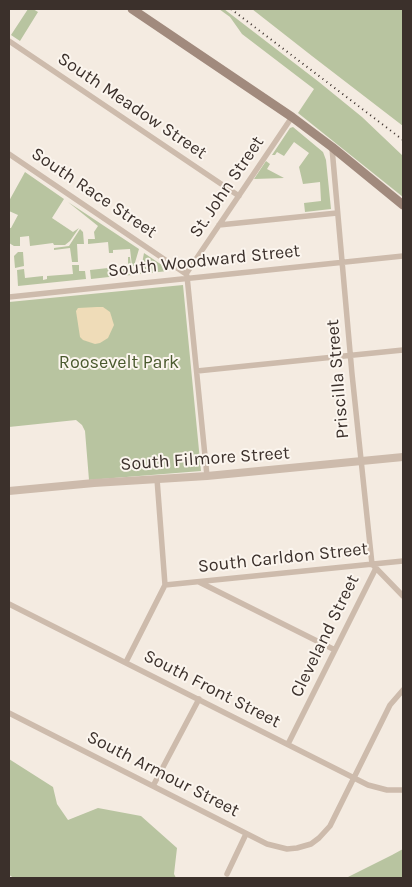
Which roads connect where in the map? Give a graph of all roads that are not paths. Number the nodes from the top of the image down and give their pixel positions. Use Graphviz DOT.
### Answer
graph roads {
  1 [pos="132,9"];
  2 [pos="9,40"];
  3 [pos="292,117"];
  4 [pos="332,147"];
  5 [pos="9,154"];
  6 [pos="239,196"];
  7 [pos="403,206"];
  8 [pos="337,213"];
  9 [pos="219,225"];
  10 [pos="403,256"];
  11 [pos="342,262"];
  12 [pos="187,276"];
  13 [pos="9,296"];
  14 [pos="403,350"];
  15 [pos="351,356"];
  16 [pos="197,371"];
  17 [pos="403,457"];
  18 [pos="361,461"];
  19 [pos="208,476"];
  20 [pos="157,479"];
  21 [pos="9,491"];
  22 [pos="403,561"];
  23 [pos="374,566"];
  24 [pos="199,582"];
  25 [pos="165,585"];
  26 [pos="403,596"];
  27 [pos="9,604"];
  28 [pos="335,650"];
  29 [pos="126,662"];
  30 [pos="403,690"];
  31 [pos="199,699"];
  32 [pos="9,713"];
  33 [pos="288,744"];
  34 [pos="353,777"];
  35 [pos="153,786"];
  36 [pos="403,790"];
  37 [pos="246,834"];
  38 [pos="227,874"];
  1 -- 3 [label="main road"];
  2 -- 6 [label="street, South Meadow Street"];
  3 -- 4 [label="main road"];
  3 -- 6 [label="street, St. John Street"];
  4 -- 7 [label="main road"];
  4 -- 8 [label="street, Priscilla Street"];
  5 -- 12 [label="street, South Race Street"];
  6 -- 9 [label="street, St. John Street"];
  8 -- 9 [label="street"];
  8 -- 11 [label="street, Priscilla Street"];
  9 -- 12 [label="street, St. John Street"];
  10 -- 11 [label="street, South Woodward Street"];
  11 -- 12 [label="street, South Woodward Street"];
  11 -- 15 [label="street, Priscilla Street"];
  12 -- 13 [label="street, South Woodward Street"];
  12 -- 16 [label="street"];
  14 -- 15 [label="street"];
  15 -- 16 [label="street"];
  15 -- 18 [label="street, Priscilla Street"];
  16 -- 19 [label="street"];
  17 -- 18 [label="street, South Filmore Street"];
  18 -- 19 [label="street, South Filmore Street"];
  18 -- 23 [label="street, Priscilla Street"];
  19 -- 20 [label="street, South Filmore Street"];
  20 -- 21 [label="street, South Filmore Street"];
  20 -- 25 [label="street"];
  22 -- 23 [label="street, South Carldon Street"];
  23 -- 24 [label="street, South Carldon Street"];
  23 -- 26 [label="street"];
  23 -- 28 [label="street, Cleveland Street"];
  24 -- 25 [label="street, South Carldon Street"];
  24 -- 28 [label="street"];
  25 -- 29 [label="street"];
  27 -- 29 [label="street, South Front Street"];
  28 -- 33 [label="street, Cleveland Street"];
  29 -- 31 [label="street, South Front Street"];
  30 -- 34 [label="street"];
  31 -- 33 [label="street, South Front Street"];
  31 -- 35 [label="street"];
  32 -- 35 [label="street, South Armour Street"];
  33 -- 34 [label="street, South Front Street"];
  34 -- 36 [label="street, South Front Street"];
  34 -- 37 [label="street, South Armour Street"];
  35 -- 37 [label="street, South Armour Street"];
  37 -- 38 [label="street"];
}
